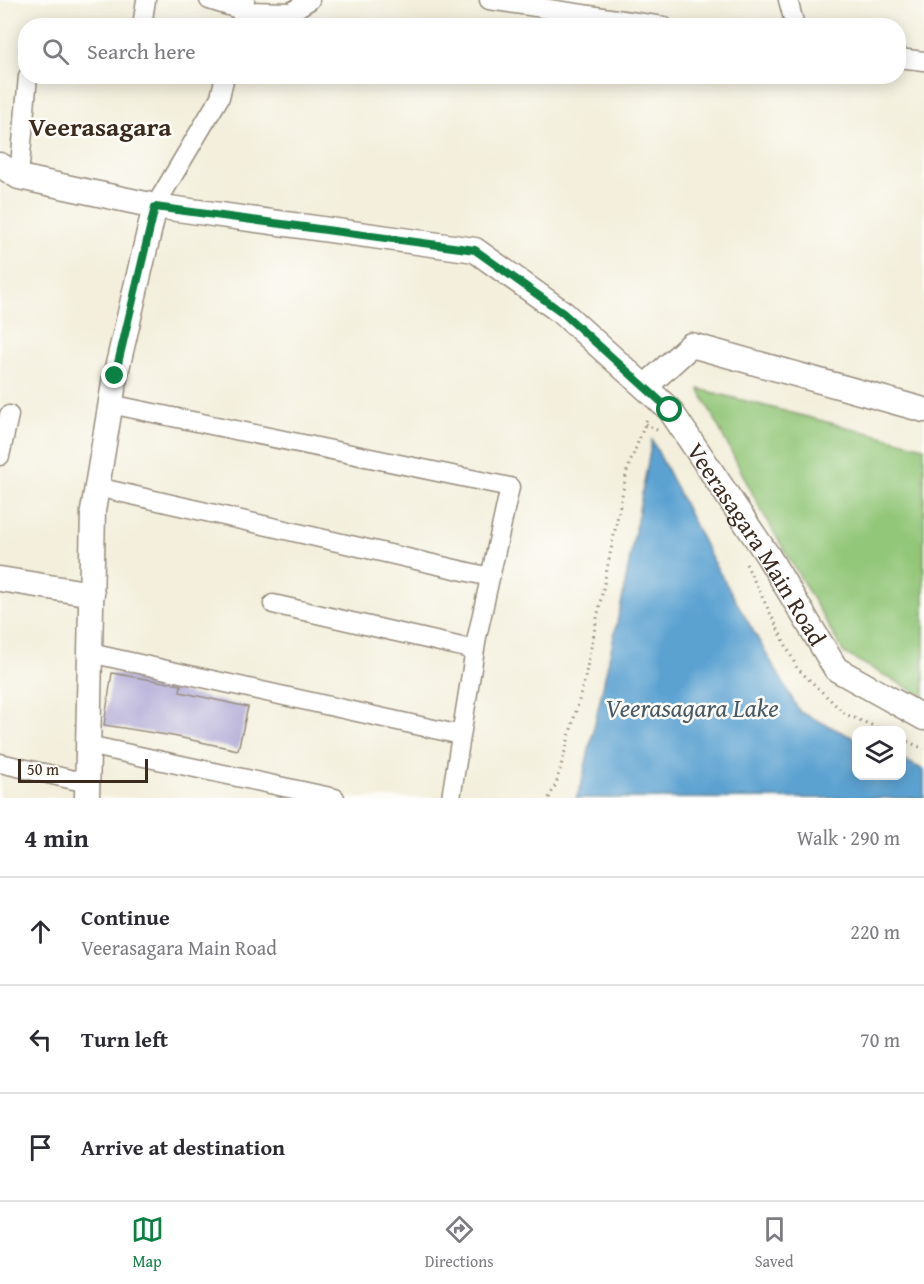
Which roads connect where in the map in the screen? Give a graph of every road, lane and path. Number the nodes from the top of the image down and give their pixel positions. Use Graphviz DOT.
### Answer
graph roads {
  1 [pos="146,0"];
  2 [pos="210,0"];
  3 [pos="310,0"];
  4 [pos="489,0"];
  5 [pos="788,0"];
  6 [pos="243,12"];
  7 [pos="143,18"];
  8 [pos="609,18"];
  9 [pos="793,18"];
  10 [pos="906,58"];
  11 [pos="924,61"];
  12 [pos="26,84"];
  13 [pos="223,84"];
  14 [pos="10,171"];
  15 [pos="155,207"];
  16 [pos="648,390"];
  17 [pos="110,404"];
  18 [pos="924,410"];
  19 [pos="9,415"];
  20 [pos="645,424"];
  21 [pos="663,434"];
  22 [pos="0,456"];
  23 [pos="97,487"];
  24 [pos="742,555"];
  25 [pos="490,577"];
  26 [pos="0,579"];
  27 [pos="92,594"];
  28 [pos="273,604"];
  29 [pos="475,650"];
  30 [pos="90,653"];
  31 [pos="924,718"];
  32 [pos="874,726"];
  33 [pos="461,735"];
  34 [pos="906,741"];
  35 [pos="88,745"];
  36 [pos="924,749"];
  37 [pos="0,763"];
  38 [pos="87,790"];
  39 [pos="335,798"];
  40 [pos="451,798"];
  41 [pos="549,798"];
  1 -- 7 [label="street"];
  2 -- 6 [label="street"];
  3 -- 6 [label="street"];
  4 -- 8 [label="street"];
  5 -- 9 [label="street"];
  10 -- 11 [label="street"];
  12 -- 14 [label="street"];
  13 -- 15 [label="street"];
  14 -- 15 [label="street, Veerasagara Main Road"];
  15 -- 16 [label="street, Veerasagara Main Road"];
  15 -- 17 [label="street"];
  16 -- 18 [label="street"];
  16 -- 20 [label="path"];
  16 -- 31 [label="street, Veerasagara Main Road"];
  17 -- 23 [label="street"];
  17 -- 25 [label="street"];
  19 -- 22 [label="street"];
  20 -- 21 [label="path"];
  20 -- 41 [label="path"];
  23 -- 25 [label="street"];
  23 -- 27 [label="street"];
  24 -- 32 [label="path"];
  25 -- 29 [label="street"];
  26 -- 27 [label="street"];
  27 -- 30 [label="street"];
  28 -- 29 [label="street"];
  29 -- 33 [label="street"];
  30 -- 33 [label="street"];
  30 -- 35 [label="street"];
  33 -- 40 [label="street"];
  34 -- 36 [label="path"];
  35 -- 38 [label="street"];
  35 -- 39 [label="street"];
  37 -- 38 [label="street"];
}
